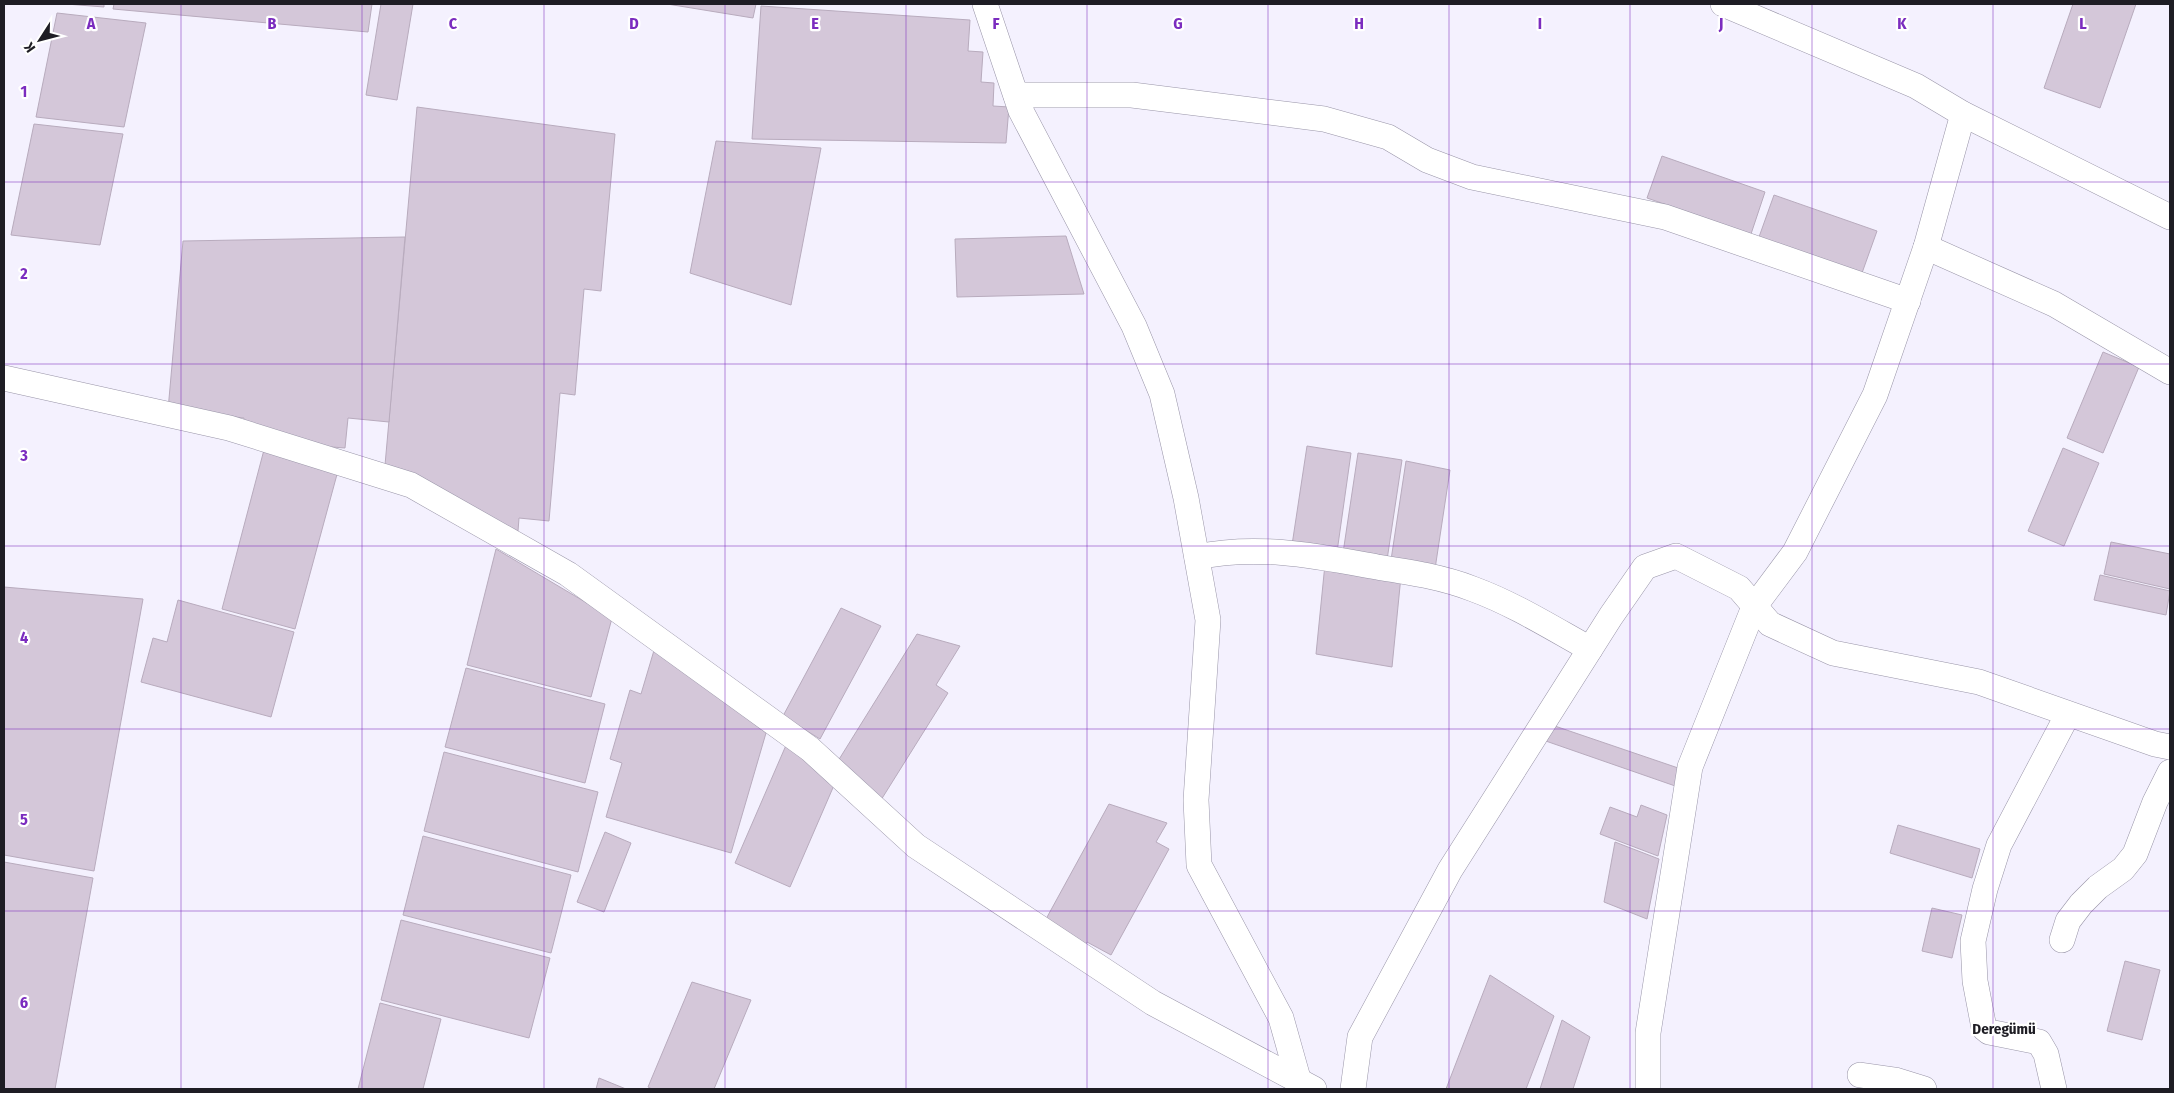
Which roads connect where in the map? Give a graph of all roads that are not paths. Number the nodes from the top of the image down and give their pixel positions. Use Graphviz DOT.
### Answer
graph roads {
  1 [pos="985,4"];
  2 [pos="1723,4"];
  3 [pos="1016,95"];
  4 [pos="1963,114"];
  5 [pos="2170,217"];
  6 [pos="1926,247"];
  7 [pos="1908,301"];
  8 [pos="2170,372"];
  9 [pos="4,378"];
  10 [pos="1197,557"];
  11 [pos="1754,607"];
  12 [pos="1590,649"];
  13 [pos="2068,714"];
  14 [pos="2170,747"];
  15 [pos="2170,772"];
  16 [pos="2062,940"];
  17 [pos="1860,1075"];
  18 [pos="1307,1085"];
  19 [pos="1354,1089"];
  20 [pos="1648,1089"];
  21 [pos="1924,1089"];
  22 [pos="2054,1089"];
  1 -- 3 [label="street"];
  2 -- 4 [label="street"];
  3 -- 7 [label="street"];
  3 -- 10 [label="street"];
  4 -- 5 [label="street"];
  4 -- 6 [label="street"];
  6 -- 7 [label="street"];
  6 -- 8 [label="street"];
  7 -- 11 [label="street"];
  9 -- 18 [label="street"];
  10 -- 12 [label="street"];
  10 -- 18 [label="street"];
  11 -- 12 [label="street"];
  11 -- 13 [label="street"];
  11 -- 20 [label="street"];
  12 -- 19 [label="street"];
  13 -- 14 [label="street"];
  13 -- 22 [label="street"];
  15 -- 16 [label="street"];
  17 -- 21 [label="street"];
}
